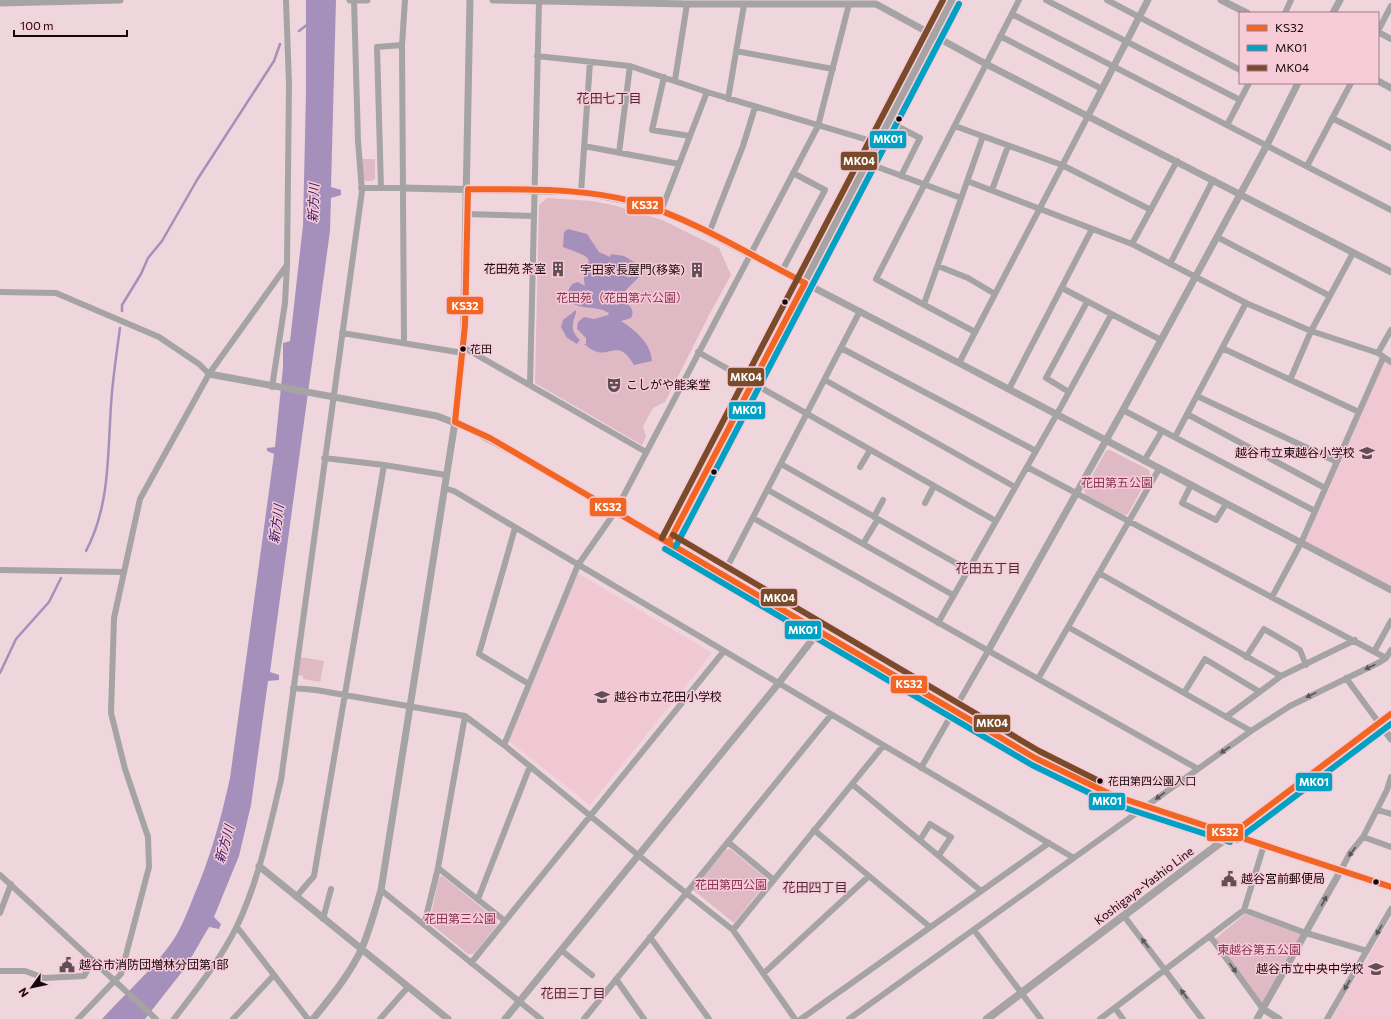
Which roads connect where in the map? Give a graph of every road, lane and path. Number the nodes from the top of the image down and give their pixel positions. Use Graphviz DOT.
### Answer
graph roads {
  1 [pos="120,0"];
  2 [pos="286,0"];
  3 [pos="350,0"];
  4 [pos="354,0"];
  5 [pos="367,0"];
  6 [pos="405,0"];
  7 [pos="470,0"];
  8 [pos="493,0"];
  9 [pos="952,0"];
  10 [pos="1019,0"];
  11 [pos="1046,0"];
  12 [pos="1107,0"];
  13 [pos="1148,0"];
  14 [pos="1221,0"];
  15 [pos="1291,0"];
  16 [pos="1340,0"];
  17 [pos="539,1"];
  18 [pos="0,2"];
  19 [pos="665,2"];
  20 [pos="782,2"];
  21 [pos="876,2"];
  22 [pos="687,4"];
  23 [pos="849,4"];
  24 [pos="744,5"];
  25 [pos="1391,6"];
  26 [pos="1244,12"];
  27 [pos="1285,12"];
  28 [pos="1334,12"];
  29 [pos="1012,14"];
  30 [pos="1139,17"];
  31 [pos="1379,30"];
  32 [pos="1379,33"];
  33 [pos="933,36"];
  34 [pos="1000,36"];
  35 [pos="1391,39"];
  36 [pos="1126,42"];
  37 [pos="402,45"];
  38 [pos="736,51"];
  39 [pos="538,56"];
  40 [pos="590,62"];
  41 [pos="986,64"];
  42 [pos="630,66"];
  43 [pos="1114,66"];
  44 [pos="833,69"];
  45 [pos="1239,69"];
  46 [pos="664,77"];
  47 [pos="675,80"];
  48 [pos="1379,82"];
  49 [pos="1248,84"];
  50 [pos="1298,84"];
  51 [pos="1350,84"];
  52 [pos="1391,88"];
  53 [pos="1102,89"];
  54 [pos="707,92"];
  55 [pos="728,99"];
  56 [pos="1240,100"];
  57 [pos="755,107"];
  58 [pos="1088,116"];
  59 [pos="1332,118"];
  60 [pos="889,122"];
  61 [pos="1227,125"];
  62 [pos="818,126"];
  63 [pos="955,126"];
  64 [pos="690,136"];
  65 [pos="983,136"];
  66 [pos="878,143"];
  67 [pos="1267,145"];
  68 [pos="584,146"];
  69 [pos="1008,146"];
  70 [pos="1391,148"];
  71 [pos="619,153"];
  72 [pos="1177,161"];
  73 [pos="867,163"];
  74 [pos="679,164"];
  75 [pos="1062,165"];
  76 [pos="1307,166"];
  77 [pos="793,173"];
  78 [pos="902,176"];
  79 [pos="967,180"];
  80 [pos="1213,180"];
  81 [pos="925,184"];
  82 [pos="361,188"];
  83 [pos="381,188"];
  84 [pos="403,188"];
  85 [pos="468,189"];
  86 [pos="534,190"];
  87 [pos="992,190"];
  88 [pos="581,192"];
  89 [pos="1240,194"];
  90 [pos="962,198"];
  91 [pos="1039,208"];
  92 [pos="1151,210"];
  93 [pos="1391,210"];
  94 [pos="661,211"];
  95 [pos="467,214"];
  96 [pos="534,216"];
  97 [pos="1092,229"];
  98 [pos="709,234"];
  99 [pos="1218,236"];
  100 [pos="1132,244"];
  101 [pos="1353,253"];
  102 [pos="750,255"];
  103 [pos="1170,264"];
  104 [pos="287,265"];
  105 [pos="938,266"];
  106 [pos="782,271"];
  107 [pos="1391,272"];
  108 [pos="1195,277"];
  109 [pos="805,283"];
  110 [pos="1062,288"];
  111 [pos="0,292"];
  112 [pos="995,294"];
  113 [pos="1330,296"];
  114 [pos="1087,302"];
  115 [pos="924,304"];
  116 [pos="1246,304"];
  117 [pos="860,311"];
  118 [pos="1110,315"];
  119 [pos="1391,330"];
  120 [pos="1311,331"];
  121 [pos="975,332"];
  122 [pos="342,333"];
  123 [pos="1161,340"];
  124 [pos="404,343"];
  125 [pos="841,348"];
  126 [pos="1222,348"];
  127 [pos="463,350"];
  128 [pos="698,352"];
  129 [pos="1380,355"];
  130 [pos="1391,362"];
  131 [pos="959,363"];
  132 [pos="209,374"];
  133 [pos="825,380"];
  134 [pos="1290,380"];
  135 [pos="753,383"];
  136 [pos="530,385"];
  137 [pos="272,387"];
  138 [pos="1009,389"];
  139 [pos="1069,392"];
  140 [pos="333,396"];
  141 [pos="1197,396"];
  142 [pos="1123,410"];
  143 [pos="1359,412"];
  144 [pos="807,414"];
  145 [pos="1057,414"];
  146 [pos="1187,414"];
  147 [pos="455,422"];
  148 [pos="1162,431"];
  149 [pos="1175,437"];
  150 [pos="1106,442"];
  151 [pos="870,450"];
  152 [pos="1036,451"];
  153 [pos="646,452"];
  154 [pos="324,458"];
  155 [pos="1144,461"];
  156 [pos="1337,462"];
  157 [pos="781,464"];
  158 [pos="384,465"];
  159 [pos="1026,467"];
  160 [pos="860,468"];
  161 [pos="1159,469"];
  162 [pos="446,475"];
  163 [pos="1191,485"];
  164 [pos="934,486"];
  165 [pos="1015,487"];
  166 [pos="444,488"];
  167 [pos="1325,488"];
  168 [pos="768,490"];
  169 [pos="1077,494"];
  170 [pos="884,500"];
  171 [pos="925,503"];
  172 [pos="1226,504"];
  173 [pos="1315,511"];
  174 [pos="615,512"];
  175 [pos="753,518"];
  176 [pos="876,518"];
  177 [pos="996,521"];
  178 [pos="1128,522"];
  179 [pos="515,528"];
  180 [pos="669,542"];
  181 [pos="1301,543"];
  182 [pos="863,544"];
  183 [pos="578,565"];
  184 [pos="0,570"];
  185 [pos="968,570"];
  186 [pos="123,572"];
  187 [pos="1099,573"];
  188 [pos="723,575"];
  189 [pos="1391,590"];
  190 [pos="953,596"];
  191 [pos="1272,597"];
  192 [pos="1391,621"];
  193 [pos="938,623"];
  194 [pos="1068,627"];
  195 [pos="819,631"];
  196 [pos="1355,640"];
  197 [pos="1375,650"];
  198 [pos="1391,650"];
  199 [pos="724,651"];
  200 [pos="988,651"];
  201 [pos="1246,657"];
  202 [pos="1386,658"];
  203 [pos="1306,664"];
  204 [pos="1281,676"];
  205 [pos="1346,678"];
  206 [pos="1038,679"];
  207 [pos="529,684"];
  208 [pos="778,684"];
  209 [pos="293,688"];
  210 [pos="1260,692"];
  211 [pos="1184,693"];
  212 [pos="345,696"];
  213 [pos="409,707"];
  214 [pos="954,710"];
  215 [pos="1391,714"];
  216 [pos="831,715"];
  217 [pos="466,716"];
  218 [pos="1226,717"];
  219 [pos="1379,723"];
  220 [pos="1251,731"];
  221 [pos="1391,739"];
  222 [pos="504,745"];
  223 [pos="883,746"];
  224 [pos="530,766"];
  225 [pos="921,768"];
  226 [pos="1198,769"];
  227 [pos="1391,777"];
  228 [pos="852,784"];
  229 [pos="1146,807"];
  230 [pos="1378,810"];
  231 [pos="1391,814"];
  232 [pos="590,816"];
  233 [pos="814,830"];
  234 [pos="1232,834"];
  235 [pos="1363,838"];
  236 [pos="920,840"];
  237 [pos="728,842"];
  238 [pos="1049,843"];
  239 [pos="1264,845"];
  240 [pos="1391,847"];
  241 [pos="638,855"];
  242 [pos="939,855"];
  243 [pos="1074,858"];
  244 [pos="259,866"];
  245 [pos="438,868"];
  246 [pos="1341,870"];
  247 [pos="0,874"];
  248 [pos="869,876"];
  249 [pos="774,880"];
  250 [pos="11,884"];
  251 [pos="1391,887"];
  252 [pos="331,889"];
  253 [pos="381,890"];
  254 [pos="981,891"];
  255 [pos="686,893"];
  256 [pos="296,897"];
  257 [pos="478,899"];
  258 [pos="1391,909"];
  259 [pos="1244,910"];
  260 [pos="0,913"];
  261 [pos="1124,916"];
  262 [pos="323,919"];
  263 [pos="505,921"];
  264 [pos="424,925"];
  265 [pos="237,927"];
  266 [pos="930,927"];
  267 [pos="733,930"];
  268 [pos="974,930"];
  269 [pos="1306,933"];
  270 [pos="1210,936"];
  271 [pos="650,937"];
  272 [pos="361,949"];
  273 [pos="561,950"];
  274 [pos="1367,951"];
  275 [pos="93,960"];
  276 [pos="471,963"];
  277 [pos="1165,970"];
  278 [pos="0,971"];
  279 [pos="764,973"];
  280 [pos="274,975"];
  281 [pos="592,975"];
  282 [pos="616,979"];
  283 [pos="116,980"];
  284 [pos="408,987"];
  285 [pos="1022,993"];
  286 [pos="519,1001"];
  287 [pos="1115,1008"];
  288 [pos="1263,1009"];
  289 [pos="78,1019"];
  290 [pos="156,1019"];
  291 [pos="174,1019"];
  292 [pos="233,1019"];
  293 [pos="308,1019"];
  294 [pos="313,1019"];
  295 [pos="380,1019"];
  296 [pos="448,1019"];
  297 [pos="505,1019"];
  298 [pos="541,1019"];
  299 [pos="584,1019"];
  300 [pos="644,1019"];
  301 [pos="709,1019"];
  302 [pos="795,1019"];
  303 [pos="801,1019"];
  304 [pos="849,1019"];
  305 [pos="988,1019"];
  306 [pos="1041,1019"];
  307 [pos="1100,1019"];
  308 [pos="1123,1019"];
  309 [pos="1202,1019"];
  310 [pos="1257,1019"];
  311 [pos="1279,1019"];
  312 [pos="1327,1019"];
  1 -- 18 [label="street"];
  2 -- 104 [label="street"];
  3 -- 4 [label="street"];
  4 -- 5 [label="street"];
  4 -- 82 [label="street"];
  6 -- 37 [label="street"];
  7 -- 85 [label="street"];
  8 -- 17 [label="street"];
  9 -- 33 [label="street"];
  10 -- 29 [label="street"];
  11 -- 36 [label="street"];
  12 -- 30 [label="street"];
  13 -- 30 [label="street"];
  14 -- 26 [label="street"];
  15 -- 27 [label="street"];
  16 -- 28 [label="street"];
  17 -- 19 [label="street"];
  17 -- 39 [label="street"];
  19 -- 22 [label="street"];
  20 -- 23 [label="street"];
  20 -- 24 [label="street"];
  21 -- 23 [label="street"];
  21 -- 33 [label="street"];
  22 -- 24 [label="street"];
  22 -- 47 [label="street"];
  23 -- 44 [label="street"];
  24 -- 38 [label="street"];
  25 -- 31 [label="street"];
  29 -- 34 [label="street"];
  29 -- 43 [label="street"];
  30 -- 36 [label="street"];
  30 -- 45 [label="street"];
  32 -- 35 [label="street"];
  33 -- 41 [label="street"];
  33 -- 60 [label="street"];
  34 -- 41 [label="street"];
  34 -- 53 [label="street"];
  36 -- 43 [label="street"];
  36 -- 56 [label="street"];
  37 -- 83 [label="street"];
  37 -- 84 [label="street"];
  38 -- 44 [label="street"];
  38 -- 55 [label="street"];
  39 -- 40 [label="street"];
  39 -- 86 [label="street"];
  40 -- 42 [label="street"];
  40 -- 68 [label="street"];
  41 -- 58 [label="street"];
  41 -- 63 [label="street"];
  42 -- 46 [label="street"];
  42 -- 71 [label="street"];
  43 -- 53 [label="street"];
  43 -- 61 [label="street"];
  44 -- 62 [label="street"];
  46 -- 47 [label="street"];
  46 -- 64 [label="street"];
  47 -- 54 [label="street"];
  48 -- 52 [label="street"];
  49 -- 56 [label="street"];
  50 -- 67 [label="street"];
  51 -- 59 [label="street"];
  53 -- 58 [label="street"];
  54 -- 55 [label="street"];
  54 -- 64 [label="street"];
  55 -- 57 [label="street"];
  56 -- 61 [label="street"];
  57 -- 62 [label="street"];
  57 -- 98 [label="street"];
  58 -- 72 [label="street"];
  58 -- 75 [label="street"];
  59 -- 70 [label="street"];
  59 -- 76 [label="street"];
  60 -- 66 [label="street"];
  60 -- 78 [label="street"];
  61 -- 67 [label="street"];
  62 -- 66 [label="street"];
  62 -- 77 [label="street"];
  63 -- 65 [label="street"];
  63 -- 81 [label="street"];
  64 -- 74 [label="street"];
  65 -- 69 [label="street"];
  65 -- 79 [label="street"];
  66 -- 73 [label="street"];
  67 -- 76 [label="street"];
  67 -- 89 [label="street"];
  68 -- 71 [label="street"];
  68 -- 88 [label="street"];
  69 -- 75 [label="street"];
  69 -- 87 [label="street"];
  71 -- 74 [label="street"];
  72 -- 80 [label="street"];
  72 -- 92 [label="street"];
  73 -- 78 [label="street"];
  73 -- 109 [label="street"];
  74 -- 94 [label="street"];
  75 -- 91 [label="street"];
  75 -- 92 [label="street"];
  76 -- 93 [label="street"];
  77 -- 102 [label="street"];
  77 -- 106 [label="street"];
  78 -- 81 [label="street"];
  79 -- 87 [label="street"];
  79 -- 90 [label="street"];
  80 -- 89 [label="street"];
  80 -- 103 [label="street"];
  81 -- 90 [label="street"];
  81 -- 115 [label="street"];
  82 -- 83 [label="street"];
  82 -- 122 [label="street"];
  83 -- 84 [label="street"];
  84 -- 85 [label="street"];
  84 -- 124 [label="street"];
  85 -- 86 [label="street"];
  85 -- 95 [label="street"];
  86 -- 88 [label="street"];
  86 -- 96 [label="street"];
  87 -- 91 [label="street"];
  88 -- 94 [label="street"];
  89 -- 99 [label="street"];
  89 -- 101 [label="street"];
  90 -- 105 [label="street"];
  91 -- 97 [label="street"];
  91 -- 112 [label="street"];
  92 -- 100 [label="street"];
  94 -- 98 [label="street"];
  95 -- 96 [label="street"];
  95 -- 127 [label="street"];
  96 -- 136 [label="street"];
  97 -- 100 [label="street"];
  97 -- 110 [label="street"];
  98 -- 102 [label="street"];
  99 -- 108 [label="street"];
  99 -- 113 [label="street"];
  100 -- 103 [label="street"];
  101 -- 107 [label="street"];
  101 -- 113 [label="street"];
  102 -- 106 [label="street"];
  102 -- 128 [label="street"];
  103 -- 108 [label="street"];
  104 -- 132 [label="street"];
  104 -- 137 [label="street"];
  105 -- 112 [label="street"];
  105 -- 115 [label="street"];
  106 -- 109 [label="street"];
  108 -- 116 [label="street"];
  108 -- 123 [label="street"];
  109 -- 117 [label="street"];
  109 -- 135 [label="street"];
  110 -- 114 [label="street"];
  110 -- 138 [label="street"];
  111 -- 132 [label="street"];
  112 -- 121 [label="street"];
  113 -- 120 [label="street"];
  114 -- 118 [label="street"];
  114 -- 139 [label="street"];
  115 -- 121 [label="street"];
  116 -- 120 [label="street"];
  116 -- 126 [label="street"];
  117 -- 125 [label="street"];
  117 -- 131 [label="street"];
  118 -- 123 [label="street"];
  118 -- 139 [label="street"];
  119 -- 129 [label="street"];
  120 -- 129 [label="street"];
  120 -- 134 [label="street"];
  121 -- 131 [label="street"];
  122 -- 124 [label="street"];
  122 -- 140 [label="street"];
  123 -- 142 [label="street"];
  124 -- 127 [label="street"];
  125 -- 133 [label="street"];
  125 -- 152 [label="street"];
  126 -- 134 [label="street"];
  126 -- 141 [label="street"];
  127 -- 136 [label="street"];
  127 -- 147 [label="street"];
  128 -- 135 [label="street"];
  128 -- 153 [label="street"];
  129 -- 130 [label="street"];
  129 -- 143 [label="street"];
  131 -- 138 [label="street"];
  132 -- 137 [label="street"];
  132 -- 186 [label="street"];
  133 -- 144 [label="street"];
  133 -- 165 [label="street"];
  134 -- 143 [label="street"];
  135 -- 144 [label="street"];
  135 -- 180 [label="street"];
  136 -- 153 [label="street"];
  137 -- 140 [label="street"];
  138 -- 145 [label="street"];
  139 -- 145 [label="street"];
  140 -- 147 [label="street"];
  140 -- 154 [label="street"];
  141 -- 146 [label="street"];
  141 -- 156 [label="street"];
  142 -- 148 [label="street"];
  142 -- 150 [label="street"];
  143 -- 156 [label="street"];
  144 -- 151 [label="street"];
  144 -- 157 [label="street"];
  145 -- 150 [label="street"];
  145 -- 152 [label="street"];
  146 -- 149 [label="street"];
  146 -- 167 [label="street"];
  147 -- 162 [label="street"];
  147 -- 174 [label="street"];
  148 -- 149 [label="street"];
  148 -- 155 [label="street"];
  149 -- 173 [label="street"];
  150 -- 155 [label="street"];
  150 -- 169 [label="street"];
  151 -- 160 [label="street"];
  151 -- 164 [label="street"];
  152 -- 159 [label="street"];
  153 -- 174 [label="street"];
  154 -- 158 [label="street"];
  154 -- 209 [label="street"];
  155 -- 161 [label="street"];
  156 -- 167 [label="street"];
  157 -- 168 [label="street"];
  157 -- 176 [label="street"];
  158 -- 162 [label="street"];
  158 -- 212 [label="street"];
  159 -- 165 [label="street"];
  159 -- 169 [label="street"];
  161 -- 163 [label="street"];
  161 -- 178 [label="street"];
  162 -- 166 [label="street"];
  163 -- 172 [label="street"];
  163 -- 172 [label="street"];
  164 -- 171 [label="street"];
  164 -- 177 [label="street"];
  165 -- 177 [label="street"];
  166 -- 179 [label="street"];
  166 -- 213 [label="street"];
  167 -- 173 [label="street"];
  168 -- 175 [label="street"];
  168 -- 182 [label="street"];
  169 -- 178 [label="street"];
  169 -- 200 [label="street"];
  170 -- 176 [label="street"];
  172 -- 181 [label="street"];
  173 -- 181 [label="street"];
  174 -- 180 [label="street"];
  174 -- 183 [label="street"];
  175 -- 188 [label="street"];
  175 -- 193 [label="street"];
  176 -- 182 [label="street"];
  176 -- 185 [label="street"];
  177 -- 185 [label="street"];
  178 -- 187 [label="street"];
  178 -- 191 [label="street"];
  179 -- 183 [label="street"];
  179 -- 207 [label="street"];
  180 -- 188 [label="street"];
  181 -- 189 [label="street"];
  181 -- 191 [label="street"];
  182 -- 190 [label="street"];
  183 -- 199 [label="street"];
  183 -- 207 [label="street"];
  184 -- 186 [label="street"];
  185 -- 190 [label="street"];
  186 -- 283 [label="street"];
  187 -- 194 [label="street"];
  187 -- 201 [label="street"];
  188 -- 195 [label="street"];
  190 -- 193 [label="street"];
  191 -- 196 [label="street"];
  192 -- 197 [label="street"];
  193 -- 200 [label="street"];
  194 -- 206 [label="street"];
  194 -- 211 [label="street"];
  195 -- 208 [label="street"];
  195 -- 214 [label="street"];
  196 -- 197 [label="street"];
  196 -- 203 [label="street"];
  197 -- 202 [label="street"];
  198 -- 202 [label="street"];
  199 -- 208 [label="street"];
  199 -- 232 [label="street"];
  200 -- 206 [label="street"];
  200 -- 214 [label="street"];
  201 -- 203 [label="street"];
  201 -- 204 [label="street"];
  202 -- 205 [label="street, one-way"];
  203 -- 204 [label="street"];
  204 -- 210 [label="street"];
  205 -- 219 [label="street"];
  205 -- 220 [label="street, one-way"];
  206 -- 226 [label="street"];
  207 -- 222 [label="street"];
  208 -- 216 [label="street"];
  208 -- 241 [label="street"];
  209 -- 212 [label="street"];
  209 -- 244 [label="street"];
  210 -- 211 [label="street"];
  210 -- 218 [label="street"];
  211 -- 218 [label="street"];
  212 -- 213 [label="street"];
  212 -- 256 [label="street"];
  213 -- 217 [label="street"];
  213 -- 253 [label="street"];
  214 -- 225 [label="street"];
  214 -- 229 [label="street"];
  215 -- 219 [label="main road, Koshigaya-Yashio Line"];
  216 -- 223 [label="street"];
  216 -- 237 [label="street"];
  217 -- 222 [label="street"];
  217 -- 245 [label="street"];
  218 -- 220 [label="street"];
  219 -- 221 [label="street"];
  219 -- 234 [label="main road, Koshigaya-Yashio Line"];
  220 -- 226 [label="street, one-way"];
  222 -- 224 [label="street"];
  223 -- 225 [label="street"];
  223 -- 228 [label="street"];
  224 -- 232 [label="street"];
  224 -- 257 [label="street"];
  225 -- 238 [label="street"];
  226 -- 229 [label="street, one-way"];
  227 -- 230 [label="street"];
  228 -- 233 [label="street"];
  228 -- 236 [label="street"];
  229 -- 234 [label="street"];
  229 -- 243 [label="street"];
  230 -- 231 [label="street"];
  230 -- 235 [label="street"];
  232 -- 241 [label="street"];
  232 -- 263 [label="street"];
  233 -- 248 [label="street"];
  233 -- 249 [label="street"];
  234 -- 239 [label="street"];
  234 -- 261 [label="main road, Koshigaya-Yashio Line"];
  235 -- 240 [label="street"];
  235 -- 246 [label="street, one-way"];
  236 -- 242 [label="street"];
  236 -- 242 [label="street"];
  237 -- 249 [label="street"];
  237 -- 255 [label="street"];
  238 -- 243 [label="street"];
  238 -- 254 [label="street"];
  239 -- 246 [label="street"];
  239 -- 259 [label="street"];
  241 -- 255 [label="street"];
  241 -- 273 [label="street"];
  242 -- 254 [label="street"];
  243 -- 268 [label="street"];
  244 -- 256 [label="street"];
  244 -- 265 [label="street"];
  245 -- 257 [label="street"];
  245 -- 264 [label="street"];
  246 -- 251 [label="street"];
  269 -- 246 [label="street, one-way"];
  247 -- 250 [label="street"];
  248 -- 266 [label="street"];
  248 -- 279 [label="street"];
  249 -- 267 [label="street"];
  250 -- 260 [label="street"];
  250 -- 275 [label="street"];
  252 -- 262 [label="street"];
  253 -- 264 [label="street"];
  253 -- 272 [label="street"];
  254 -- 266 [label="street"];
  255 -- 267 [label="street"];
  255 -- 271 [label="street"];
  256 -- 262 [label="street"];
  257 -- 263 [label="street"];
  258 -- 274 [label="street, one-way"];
  259 -- 269 [label="street"];
  259 -- 270 [label="street"];
  277 -- 261 [label="street, one-way"];
  261 -- 285 [label="main road, Koshigaya-Yashio Line"];
  262 -- 272 [label="street"];
  263 -- 276 [label="street"];
  264 -- 276 [label="street"];
  265 -- 280 [label="street"];
  265 -- 291 [label="street"];
  266 -- 303 [label="street"];
  267 -- 279 [label="street"];
  268 -- 285 [label="street"];
  268 -- 304 [label="street"];
  269 -- 274 [label="street"];
  269 -- 288 [label="street"];
  270 -- 277 [label="street"];
  270 -- 288 [label="street, one-way"];
  271 -- 282 [label="street"];
  271 -- 301 [label="street"];
  272 -- 284 [label="street"];
  272 -- 294 [label="street"];
  273 -- 281 [label="street"];
  273 -- 286 [label="street"];
  274 -- 312 [label="street, one-way"];
  275 -- 278 [label="street"];
  275 -- 283 [label="street"];
  276 -- 286 [label="street"];
  277 -- 287 [label="street"];
  309 -- 277 [label="street, one-way"];
  279 -- 302 [label="street"];
  280 -- 292 [label="street"];
  280 -- 293 [label="street"];
  282 -- 299 [label="street"];
  282 -- 300 [label="street"];
  283 -- 289 [label="street"];
  283 -- 290 [label="street"];
  284 -- 295 [label="street"];
  284 -- 296 [label="street"];
  285 -- 305 [label="main road, Koshigaya-Yashio Line"];
  285 -- 306 [label="street"];
  286 -- 297 [label="street"];
  286 -- 298 [label="street"];
  287 -- 307 [label="street"];
  287 -- 308 [label="street"];
  288 -- 310 [label="street"];
  288 -- 311 [label="street"];
}
